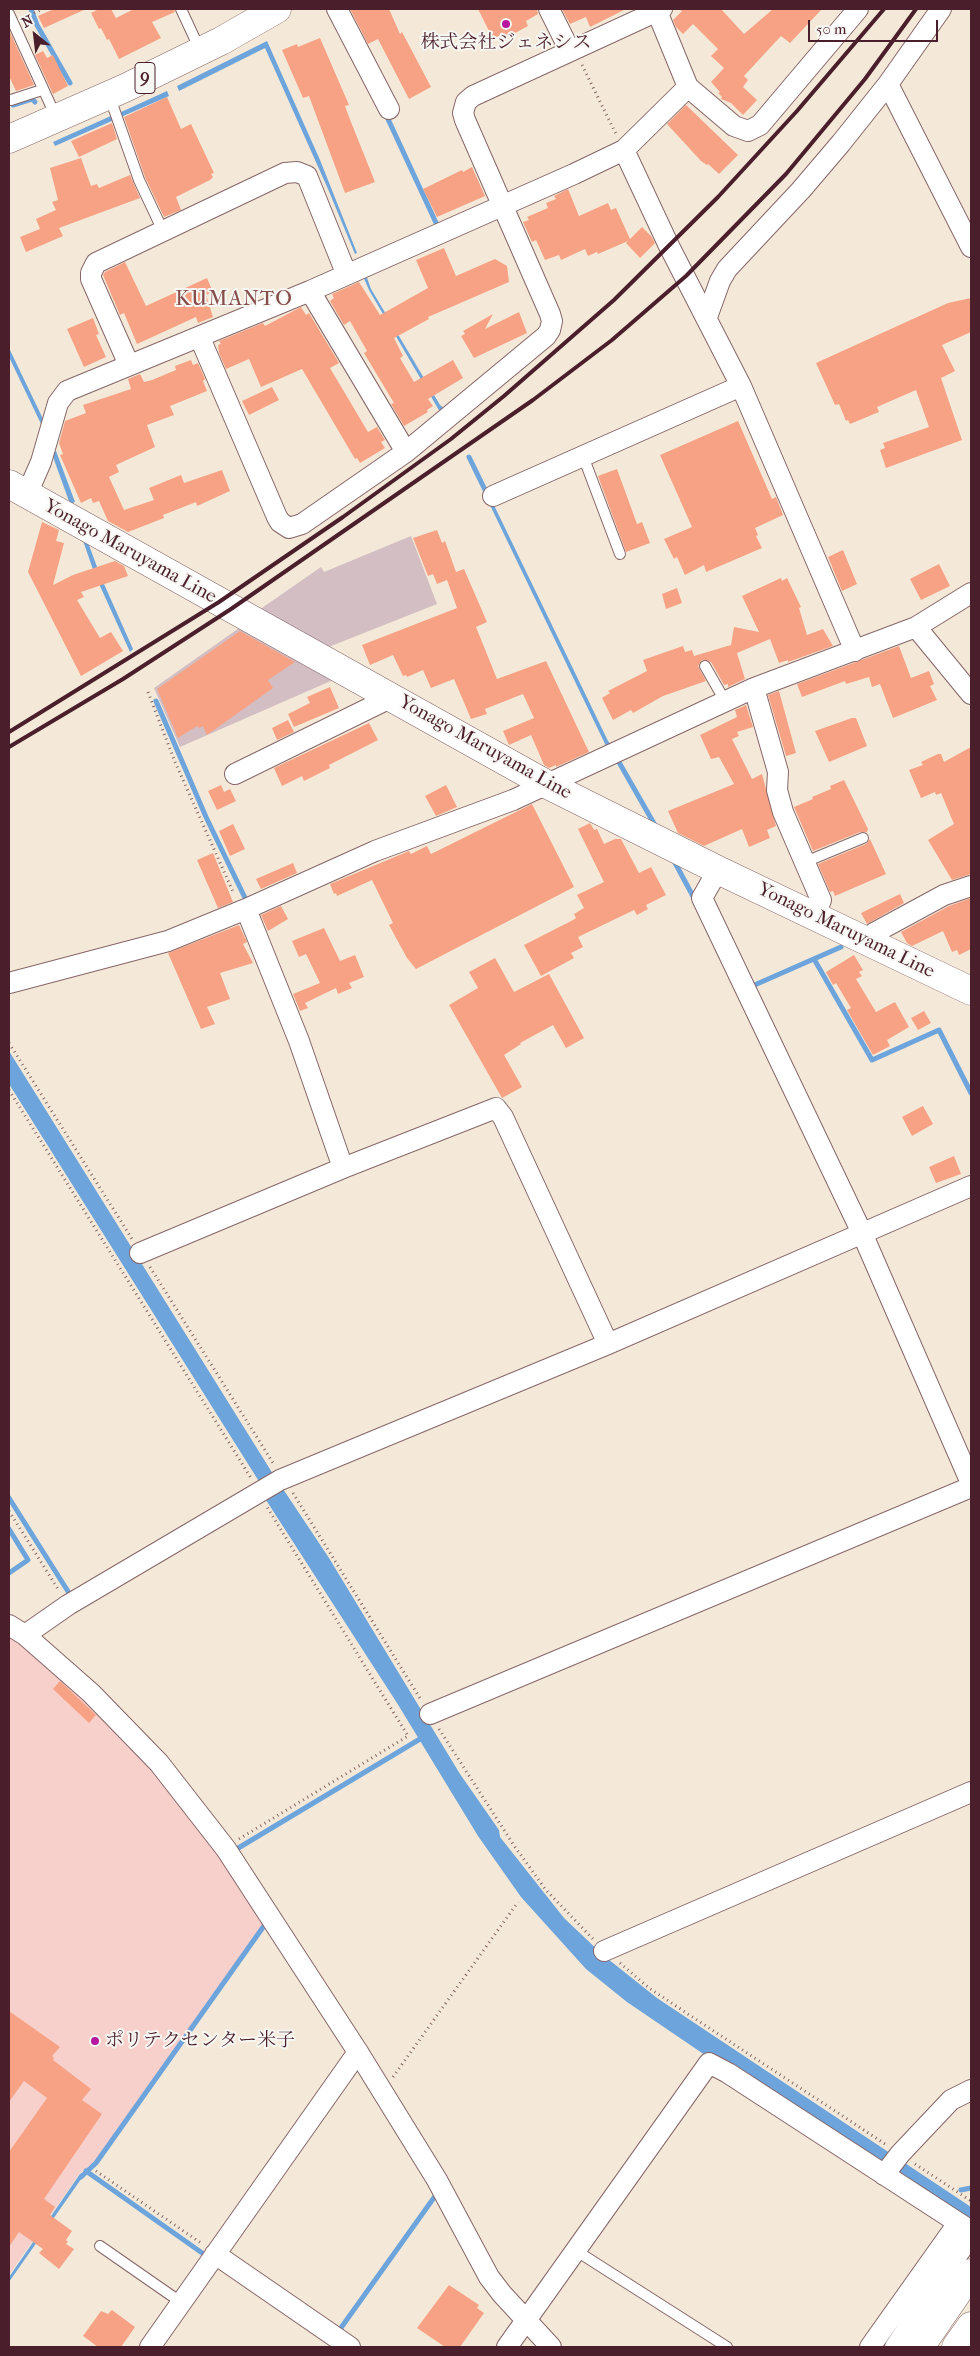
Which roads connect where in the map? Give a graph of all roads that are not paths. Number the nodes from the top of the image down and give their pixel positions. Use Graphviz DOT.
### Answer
graph roads {
  1 [pos="181,9"];
  2 [pos="277,9"];
  3 [pos="337,9"];
  4 [pos="549,9"];
  5 [pos="858,9"];
  6 [pos="941,9"];
  7 [pos="659,10"];
  8 [pos="9,14"];
  9 [pos="572,50"];
  10 [pos="200,51"];
  11 [pos="888,84"];
  12 [pos="688,87"];
  13 [pos="42,90"];
  14 [pos="109,95"];
  15 [pos="11,100"];
  16 [pos="389,109"];
  17 [pos="56,118"];
  18 [pos="9,139"];
  19 [pos="624,150"];
  20 [pos="504,205"];
  21 [pos="163,231"];
  22 [pos="971,247"];
  23 [pos="346,273"];
  24 [pos="310,291"];
  25 [pos="707,317"];
  26 [pos="200,338"];
  27 [pos="130,365"];
  28 [pos="741,386"];
  29 [pos="406,452"];
  30 [pos="583,456"];
  31 [pos="18,489"];
  32 [pos="492,496"];
  33 [pos="620,554"];
  34 [pos="971,593"];
  35 [pos="916,626"];
  36 [pos="854,651"];
  37 [pos="706,666"];
  38 [pos="754,688"];
  39 [pos="971,694"];
  40 [pos="392,697"];
  41 [pos="725,701"];
  42 [pos="235,774"];
  43 [pos="548,785"];
  44 [pos="863,838"];
  45 [pos="805,862"];
  46 [pos="718,870"];
  47 [pos="971,886"];
  48 [pos="244,909"];
  49 [pos="815,916"];
  50 [pos="870,941"];
  51 [pos="9,982"];
  52 [pos="971,991"];
  53 [pos="343,1168"];
  54 [pos="971,1186"];
  55 [pos="862,1233"];
  56 [pos="140,1253"];
  57 [pos="608,1344"];
  58 [pos="971,1483"];
  59 [pos="971,1487"];
  60 [pos="24,1629"];
  61 [pos="430,1714"];
  62 [pos="971,1792"];
  63 [pos="604,1951"];
  64 [pos="358,2052"];
  65 [pos="971,2090"];
  66 [pos="884,2175"];
  67 [pos="967,2230"];
  68 [pos="100,2246"];
  69 [pos="575,2250"];
  70 [pos="215,2254"];
  71 [pos="971,2274"];
  72 [pos="182,2303"];
  73 [pos="529,2316"];
  74 [pos="971,2326"];
  75 [pos="150,2347"];
  76 [pos="350,2347"];
  77 [pos="507,2347"];
  78 [pos="551,2347"];
  79 [pos="727,2347"];
  80 [pos="870,2347"];
  81 [pos="896,2347"];
  82 [pos="920,2347"];
  83 [pos="956,2347"];
  1 -- 10 [label="lane"];
  2 -- 10 [label="main road, 9"];
  3 -- 16 [label="street"];
  4 -- 9 [label="street"];
  5 -- 12 [label="street"];
  6 -- 11 [label="street"];
  7 -- 9 [label="street"];
  7 -- 12 [label="street"];
  8 -- 13 [label="lane"];
  9 -- 20 [label="street"];
  10 -- 14 [label="main road, 9"];
  11 -- 22 [label="street"];
  11 -- 25 [label="street"];
  12 -- 19 [label="street"];
  13 -- 15 [label="lane"];
  13 -- 17 [label="lane"];
  14 -- 17 [label="main road, 9"];
  14 -- 21 [label="lane"];
  17 -- 18 [label="main road, 9"];
  19 -- 20 [label="street"];
  19 -- 25 [label="street"];
  20 -- 23 [label="street"];
  20 -- 29 [label="street"];
  21 -- 23 [label="street"];
  21 -- 27 [label="street"];
  23 -- 24 [label="street"];
  24 -- 26 [label="street"];
  24 -- 29 [label="street"];
  25 -- 28 [label="street"];
  26 -- 27 [label="street"];
  26 -- 29 [label="street"];
  27 -- 31 [label="street"];
  28 -- 30 [label="street"];
  28 -- 36 [label="street"];
  30 -- 32 [label="street"];
  30 -- 33 [label="lane"];
  31 -- 40 [label="main road, Yonago Maruyama Line"];
  34 -- 35 [label="street"];
  35 -- 36 [label="street"];
  35 -- 39 [label="street"];
  36 -- 38 [label="street"];
  37 -- 41 [label="lane"];
  38 -- 41 [label="street"];
  38 -- 45 [label="street"];
  40 -- 42 [label="street"];
  40 -- 43 [label="main road, Yonago Maruyama Line"];
  41 -- 43 [label="street"];
  43 -- 46 [label="main road, Yonago Maruyama Line"];
  43 -- 48 [label="street"];
  44 -- 45 [label="lane"];
  45 -- 49 [label="street"];
  46 -- 49 [label="main road, Yonago Maruyama Line"];
  46 -- 55 [label="street"];
  47 -- 50 [label="street"];
  48 -- 51 [label="street"];
  48 -- 53 [label="street"];
  49 -- 50 [label="main road, Yonago Maruyama Line"];
  50 -- 52 [label="main road, Yonago Maruyama Line"];
  53 -- 56 [label="street"];
  53 -- 57 [label="street"];
  54 -- 55 [label="street"];
  55 -- 57 [label="street"];
  55 -- 58 [label="street"];
  57 -- 60 [label="street"];
  59 -- 61 [label="street"];
  60 -- 64 [label="street"];
  62 -- 63 [label="street"];
  64 -- 70 [label="street"];
  64 -- 73 [label="street"];
  65 -- 66 [label="street"];
  66 -- 67 [label="street"];
  66 -- 69 [label="street"];
  67 -- 80 [label="street"];
  67 -- 81 [label="street"];
  68 -- 72 [label="lane"];
  69 -- 73 [label="street"];
  69 -- 79 [label="lane"];
  70 -- 72 [label="street"];
  70 -- 76 [label="street"];
  71 -- 82 [label="main road"];
  72 -- 75 [label="street"];
  73 -- 77 [label="street"];
  73 -- 78 [label="street"];
  74 -- 83 [label="main road"];
}
